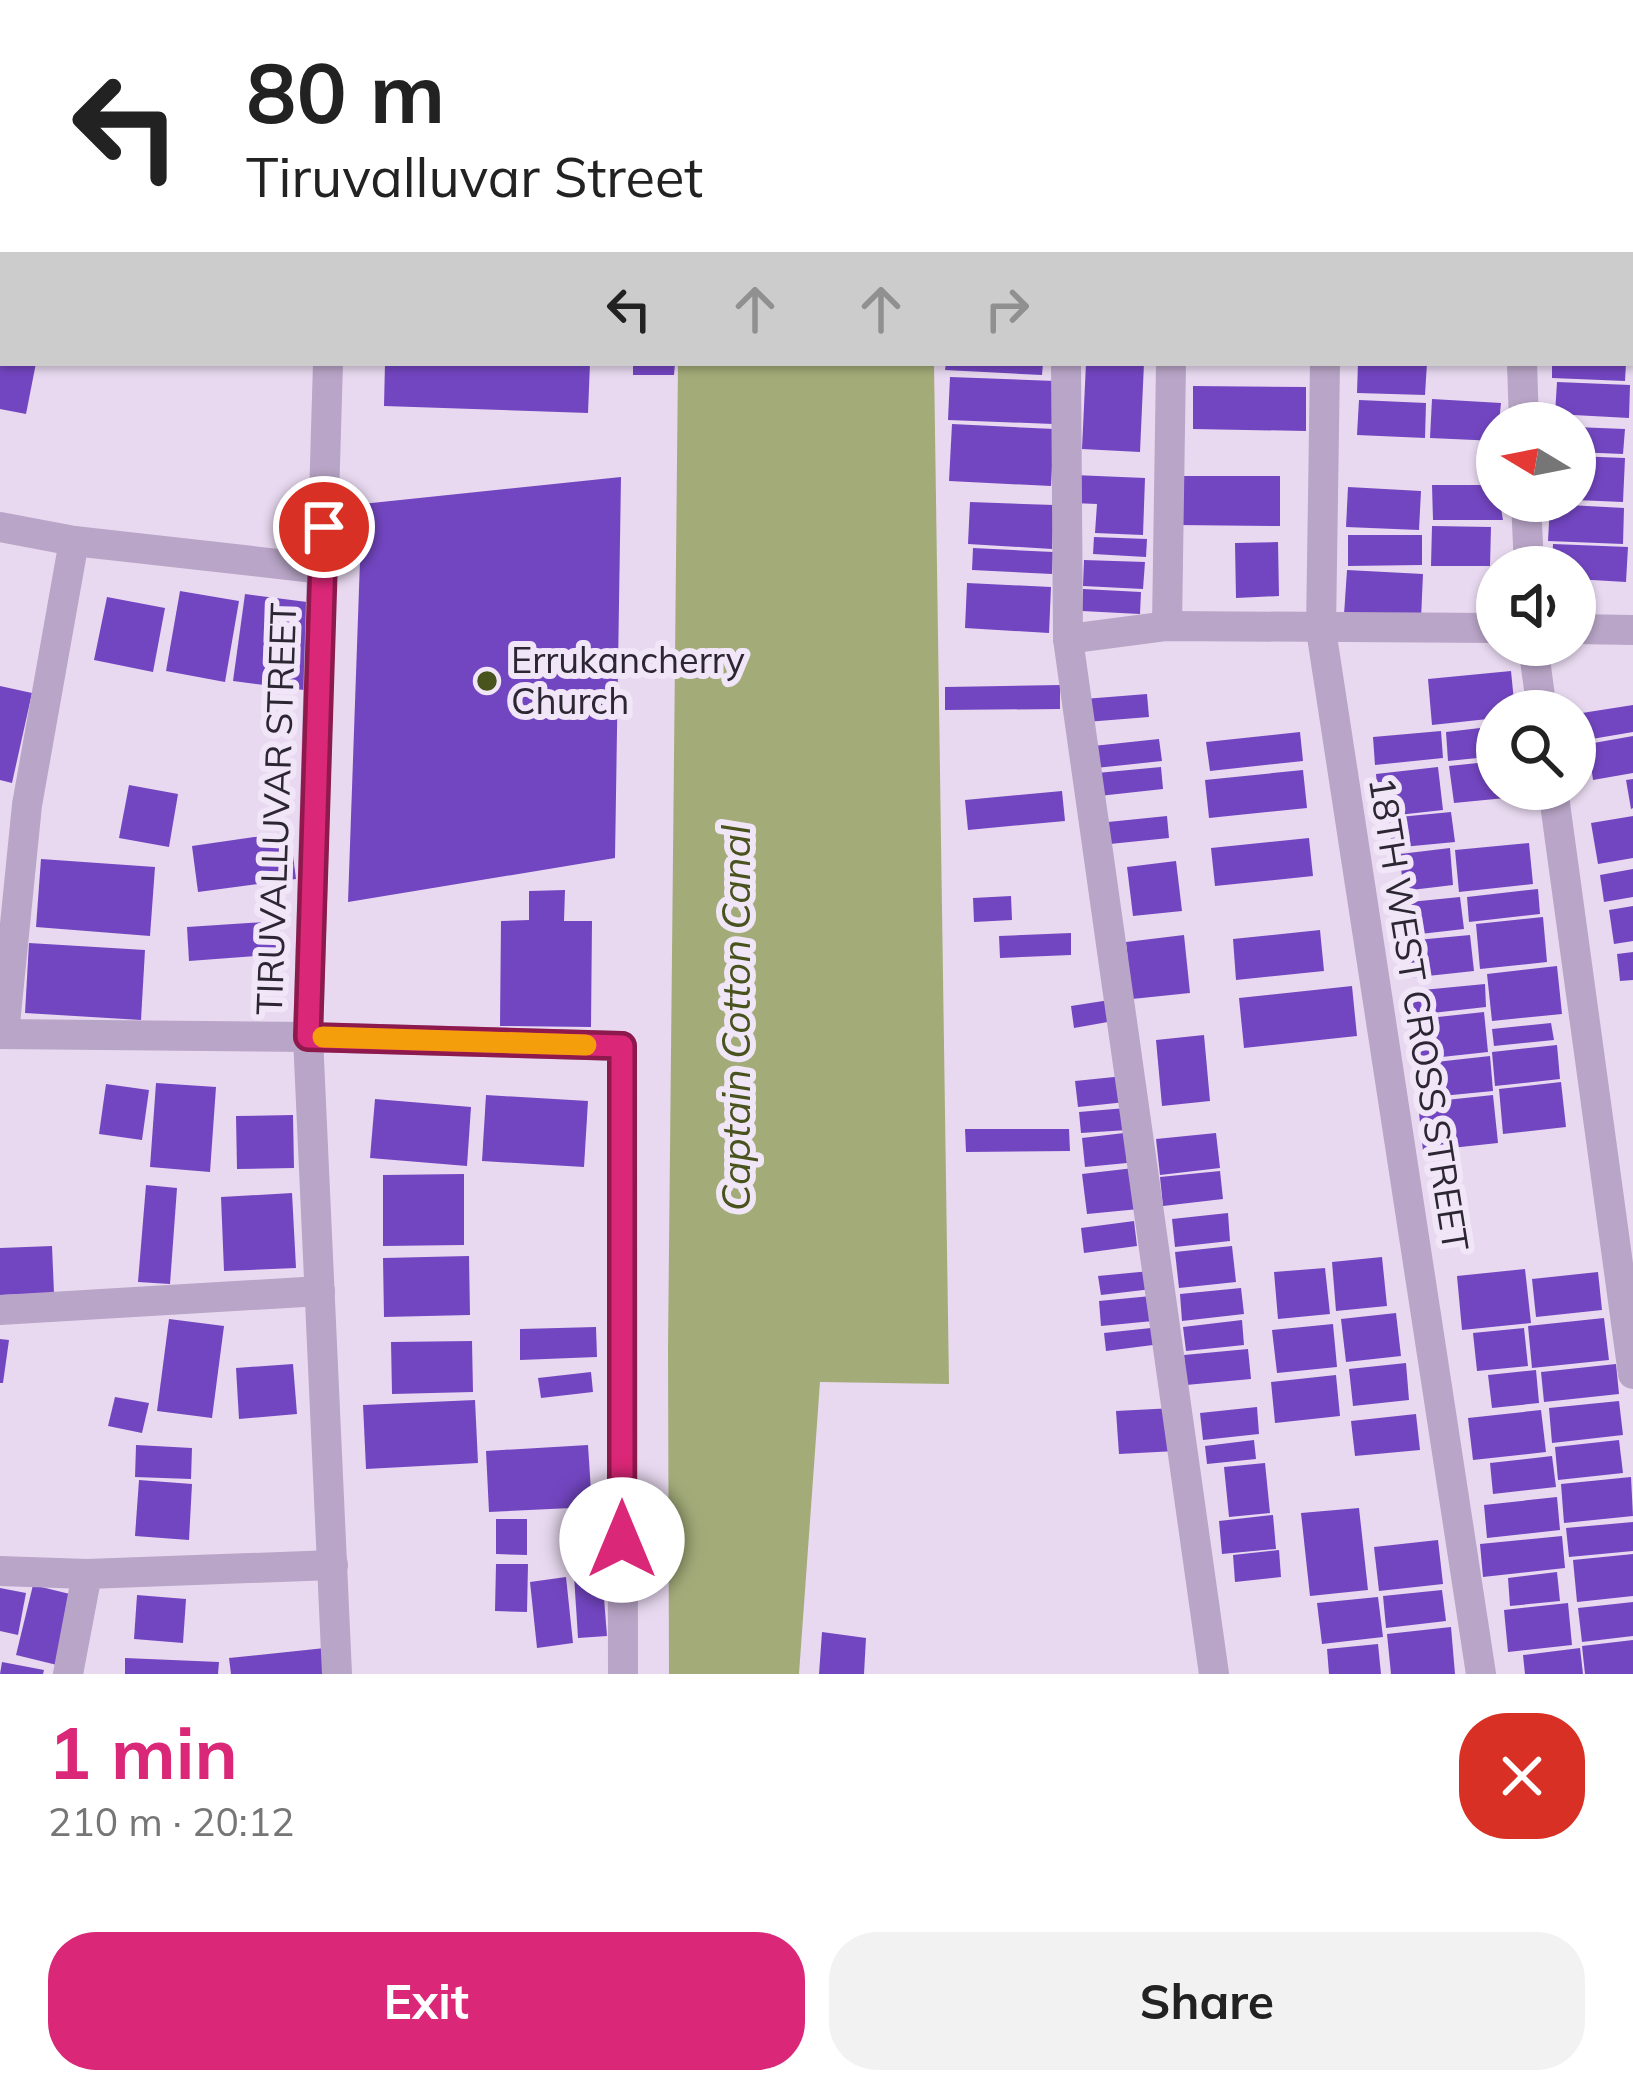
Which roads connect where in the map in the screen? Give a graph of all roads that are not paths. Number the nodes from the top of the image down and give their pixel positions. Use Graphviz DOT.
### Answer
graph roads {
  1 [pos="328,366"];
  2 [pos="1066,366"];
  3 [pos="1171,366"];
  4 [pos="1325,366"];
  5 [pos="1522,366"];
  6 [pos="1523,402"];
  7 [pos="0,527"];
  8 [pos="74,541"];
  9 [pos="323,569"];
  10 [pos="1167,626"];
  11 [pos="1476,628"];
  12 [pos="1596,629"];
  13 [pos="1321,630"];
  14 [pos="1633,630"];
  15 [pos="1068,639"];
  16 [pos="14,801"];
  17 [pos="1555,810"];
  18 [pos="2,1034"];
  19 [pos="308,1037"];
  20 [pos="320,1292"];
  21 [pos="0,1310"];
  22 [pos="1633,1374"];
  23 [pos="333,1565"];
  24 [pos="0,1571"];
  25 [pos="87,1574"];
  26 [pos="1215,1668"];
  27 [pos="68,1674"];
  28 [pos="337,1674"];
  29 [pos="622,1674"];
  30 [pos="1481,1674"];
  1 -- 9 [label="street, TIRUVALLUVAR STREET"];
  2 -- 15 [label="street"];
  3 -- 10 [label="street"];
  4 -- 13 [label="street, 18TH WEST CROSS STREET"];
  5 -- 6 [label="street"];
  7 -- 8 [label="street"];
  8 -- 9 [label="street"];
  8 -- 16 [label="street"];
  9 -- 19 [label="street, TIRUVALLUVAR STREET"];
  10 -- 13 [label="street"];
  10 -- 15 [label="street"];
  11 -- 13 [label="street"];
  12 -- 14 [label="street"];
  13 -- 30 [label="street, 18TH WEST CROSS STREET"];
  15 -- 26 [label="street"];
  16 -- 18 [label="street"];
  17 -- 22 [label="street"];
  18 -- 19 [label="street"];
  19 -- 20 [label="street"];
  19 -- 29 [label="street, TIRUVALLUVAR STREET"];
  20 -- 21 [label="street"];
  20 -- 23 [label="street"];
  23 -- 25 [label="street"];
  23 -- 28 [label="street"];
  24 -- 25 [label="street"];
  25 -- 27 [label="street"];
}
